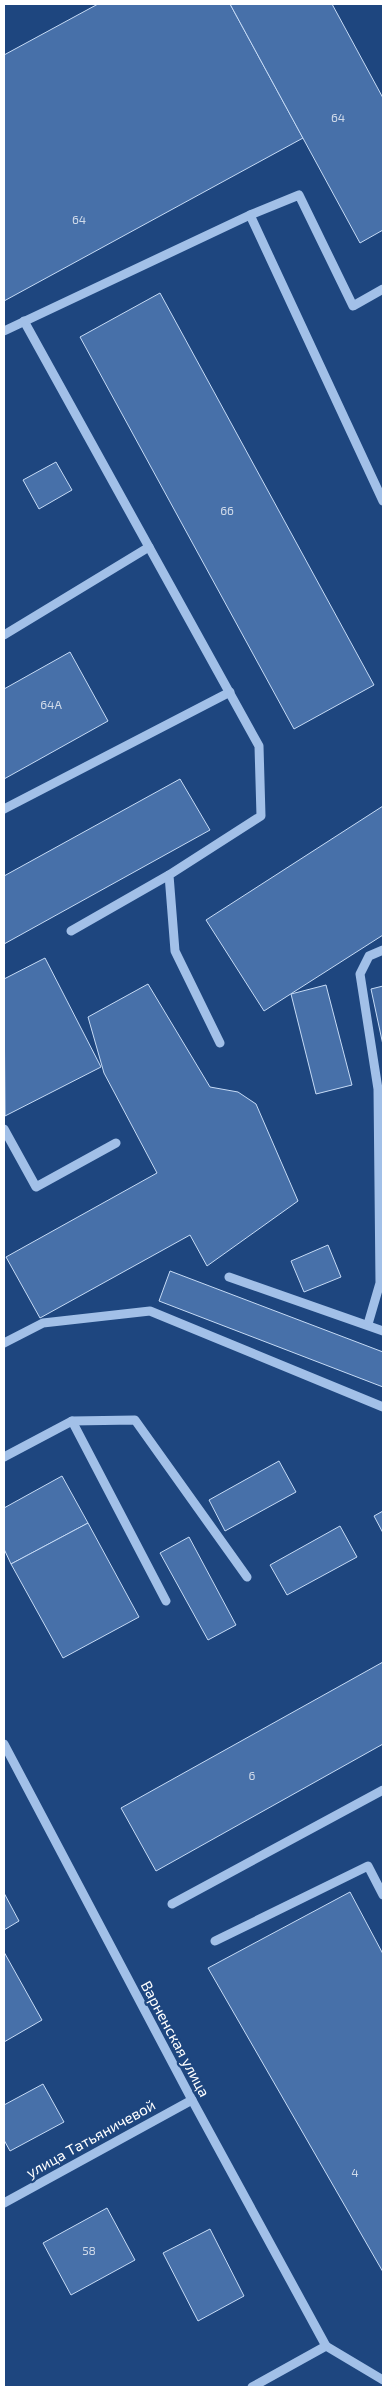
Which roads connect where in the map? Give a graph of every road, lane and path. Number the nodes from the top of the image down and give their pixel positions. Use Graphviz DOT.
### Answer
graph roads {
  1 [pos="250,216"];
  2 [pos="383,290"];
  3 [pos="24,321"];
  4 [pos="4,331"];
  5 [pos="383,501"];
  6 [pos="149,547"];
  7 [pos="4,635"];
  8 [pos="230,692"];
  9 [pos="4,809"];
  10 [pos="169,875"];
  11 [pos="71,931"];
  12 [pos="383,950"];
  13 [pos="220,1043"];
  14 [pos="4,1129"];
  15 [pos="116,1143"];
  16 [pos="229,1277"];
  17 [pos="368,1324"];
  18 [pos="383,1330"];
  19 [pos="4,1343"];
  20 [pos="383,1407"];
  21 [pos="72,1421"];
  22 [pos="4,1457"];
  23 [pos="247,1577"];
  24 [pos="166,1601"];
  25 [pos="4,1744"];
  26 [pos="383,1790"];
  27 [pos="383,1895"];
  28 [pos="172,1904"];
  29 [pos="215,1941"];
  30 [pos="192,2100"];
  31 [pos="4,2203"];
  32 [pos="326,2346"];
  33 [pos="383,2380"];
  34 [pos="252,2387"];
  1 -- 2 [label="street"];
  1 -- 3 [label="street"];
  1 -- 5 [label="street"];
  3 -- 4 [label="street"];
  3 -- 6 [label="street"];
  6 -- 7 [label="street"];
  6 -- 8 [label="street"];
  8 -- 9 [label="street"];
  8 -- 10 [label="street"];
  10 -- 11 [label="street"];
  10 -- 13 [label="street"];
  12 -- 17 [label="street"];
  14 -- 15 [label="street"];
  16 -- 17 [label="street"];
  17 -- 18 [label="street"];
  19 -- 20 [label="street"];
  21 -- 22 [label="street"];
  21 -- 23 [label="street"];
  21 -- 24 [label="street"];
  25 -- 30 [label="street, Варненская улица"];
  26 -- 28 [label="street"];
  27 -- 29 [label="street"];
  30 -- 31 [label="street, улица Татьяничевой"];
  30 -- 32 [label="street, Варненская улица"];
  32 -- 33 [label="street"];
  32 -- 34 [label="street"];
}
